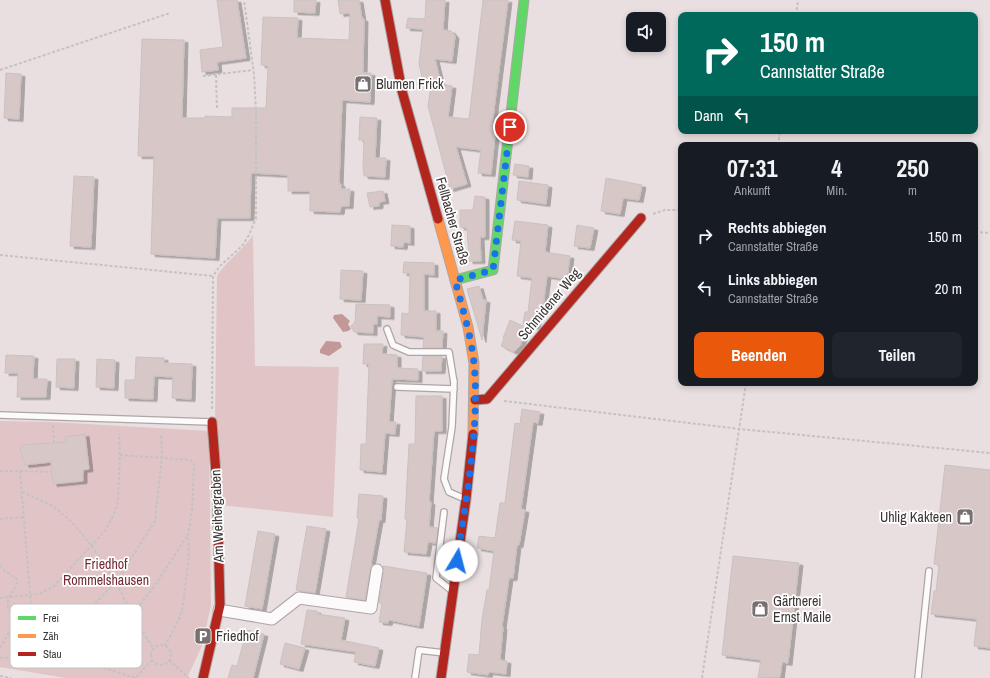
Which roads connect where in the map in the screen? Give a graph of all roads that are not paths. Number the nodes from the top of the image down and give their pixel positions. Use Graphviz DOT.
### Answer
graph roads {
  1 [pos="385,0"];
  2 [pos="524,0"];
  3 [pos="641,218"];
  4 [pos="455,280"];
  5 [pos="387,329"];
  6 [pos="454,384"];
  7 [pos="397,387"];
  8 [pos="475,400"];
  9 [pos="0,415"];
  10 [pos="212,422"];
  11 [pos="466,499"];
  12 [pos="444,512"];
  13 [pos="377,570"];
  14 [pos="929,571"];
  15 [pos="452,592"];
  16 [pos="219,610"];
  17 [pos="444,653"];
  18 [pos="203,678"];
  19 [pos="415,678"];
  20 [pos="441,678"];
  21 [pos="918,678"];
  1 -- 4 [label="street, Fellbacher Straße"];
  2 -- 4 [label="street"];
  3 -- 8 [label="street, Schmidener Weg"];
  4 -- 8 [label="street, Fellbacher Straße"];
  5 -- 6 [label="lane"];
  6 -- 7 [label="lane"];
  6 -- 11 [label="lane"];
  8 -- 11 [label="street, Fellbacher Straße"];
  9 -- 10 [label="lane"];
  10 -- 16 [label="street, Am Weihergraben"];
  11 -- 15 [label="street, Fellbacher Straße"];
  12 -- 15 [label="lane"];
  13 -- 16 [label="street"];
  14 -- 21 [label="lane"];
  15 -- 17 [label="street, Fellbacher Straße"];
  16 -- 18 [label="street, Am Weihergraben"];
  17 -- 19 [label="lane"];
  17 -- 20 [label="street, Fellbacher Straße"];
}
